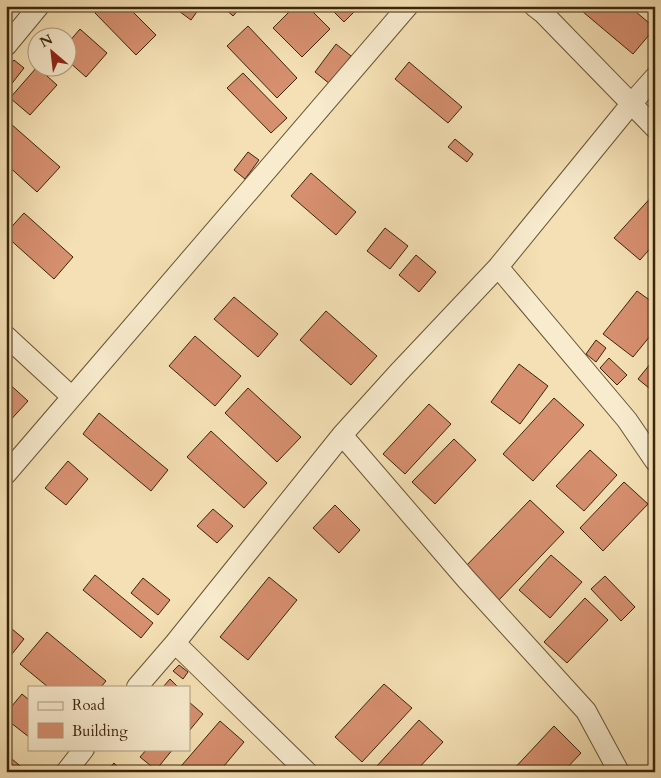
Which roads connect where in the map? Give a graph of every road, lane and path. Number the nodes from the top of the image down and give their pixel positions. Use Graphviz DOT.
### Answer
graph roads {
  1 [pos="39,6"];
  2 [pos="408,6"];
  3 [pos="534,6"];
  4 [pos="6,46"];
  5 [pos="655,77"];
  6 [pos="630,104"];
  7 [pos="655,128"];
  8 [pos="498,267"];
  9 [pos="6,336"];
  10 [pos="72,397"];
  11 [pos="342,435"];
  12 [pos="655,460"];
  13 [pos="6,474"];
  14 [pos="175,643"];
  15 [pos="138,686"];
  16 [pos="83,750"];
  17 [pos="66,772"];
  18 [pos="307,772"];
  19 [pos="619,772"];
  1 -- 4 [label="street"];
  2 -- 10 [label="street"];
  3 -- 6 [label="street"];
  5 -- 6 [label="street"];
  6 -- 7 [label="street"];
  6 -- 8 [label="street"];
  8 -- 11 [label="street"];
  8 -- 12 [label="street"];
  9 -- 10 [label="street"];
  10 -- 13 [label="street"];
  11 -- 14 [label="street"];
  11 -- 19 [label="street"];
  14 -- 15 [label="street"];
  14 -- 18 [label="street"];
  16 -- 17 [label="street"];
}
